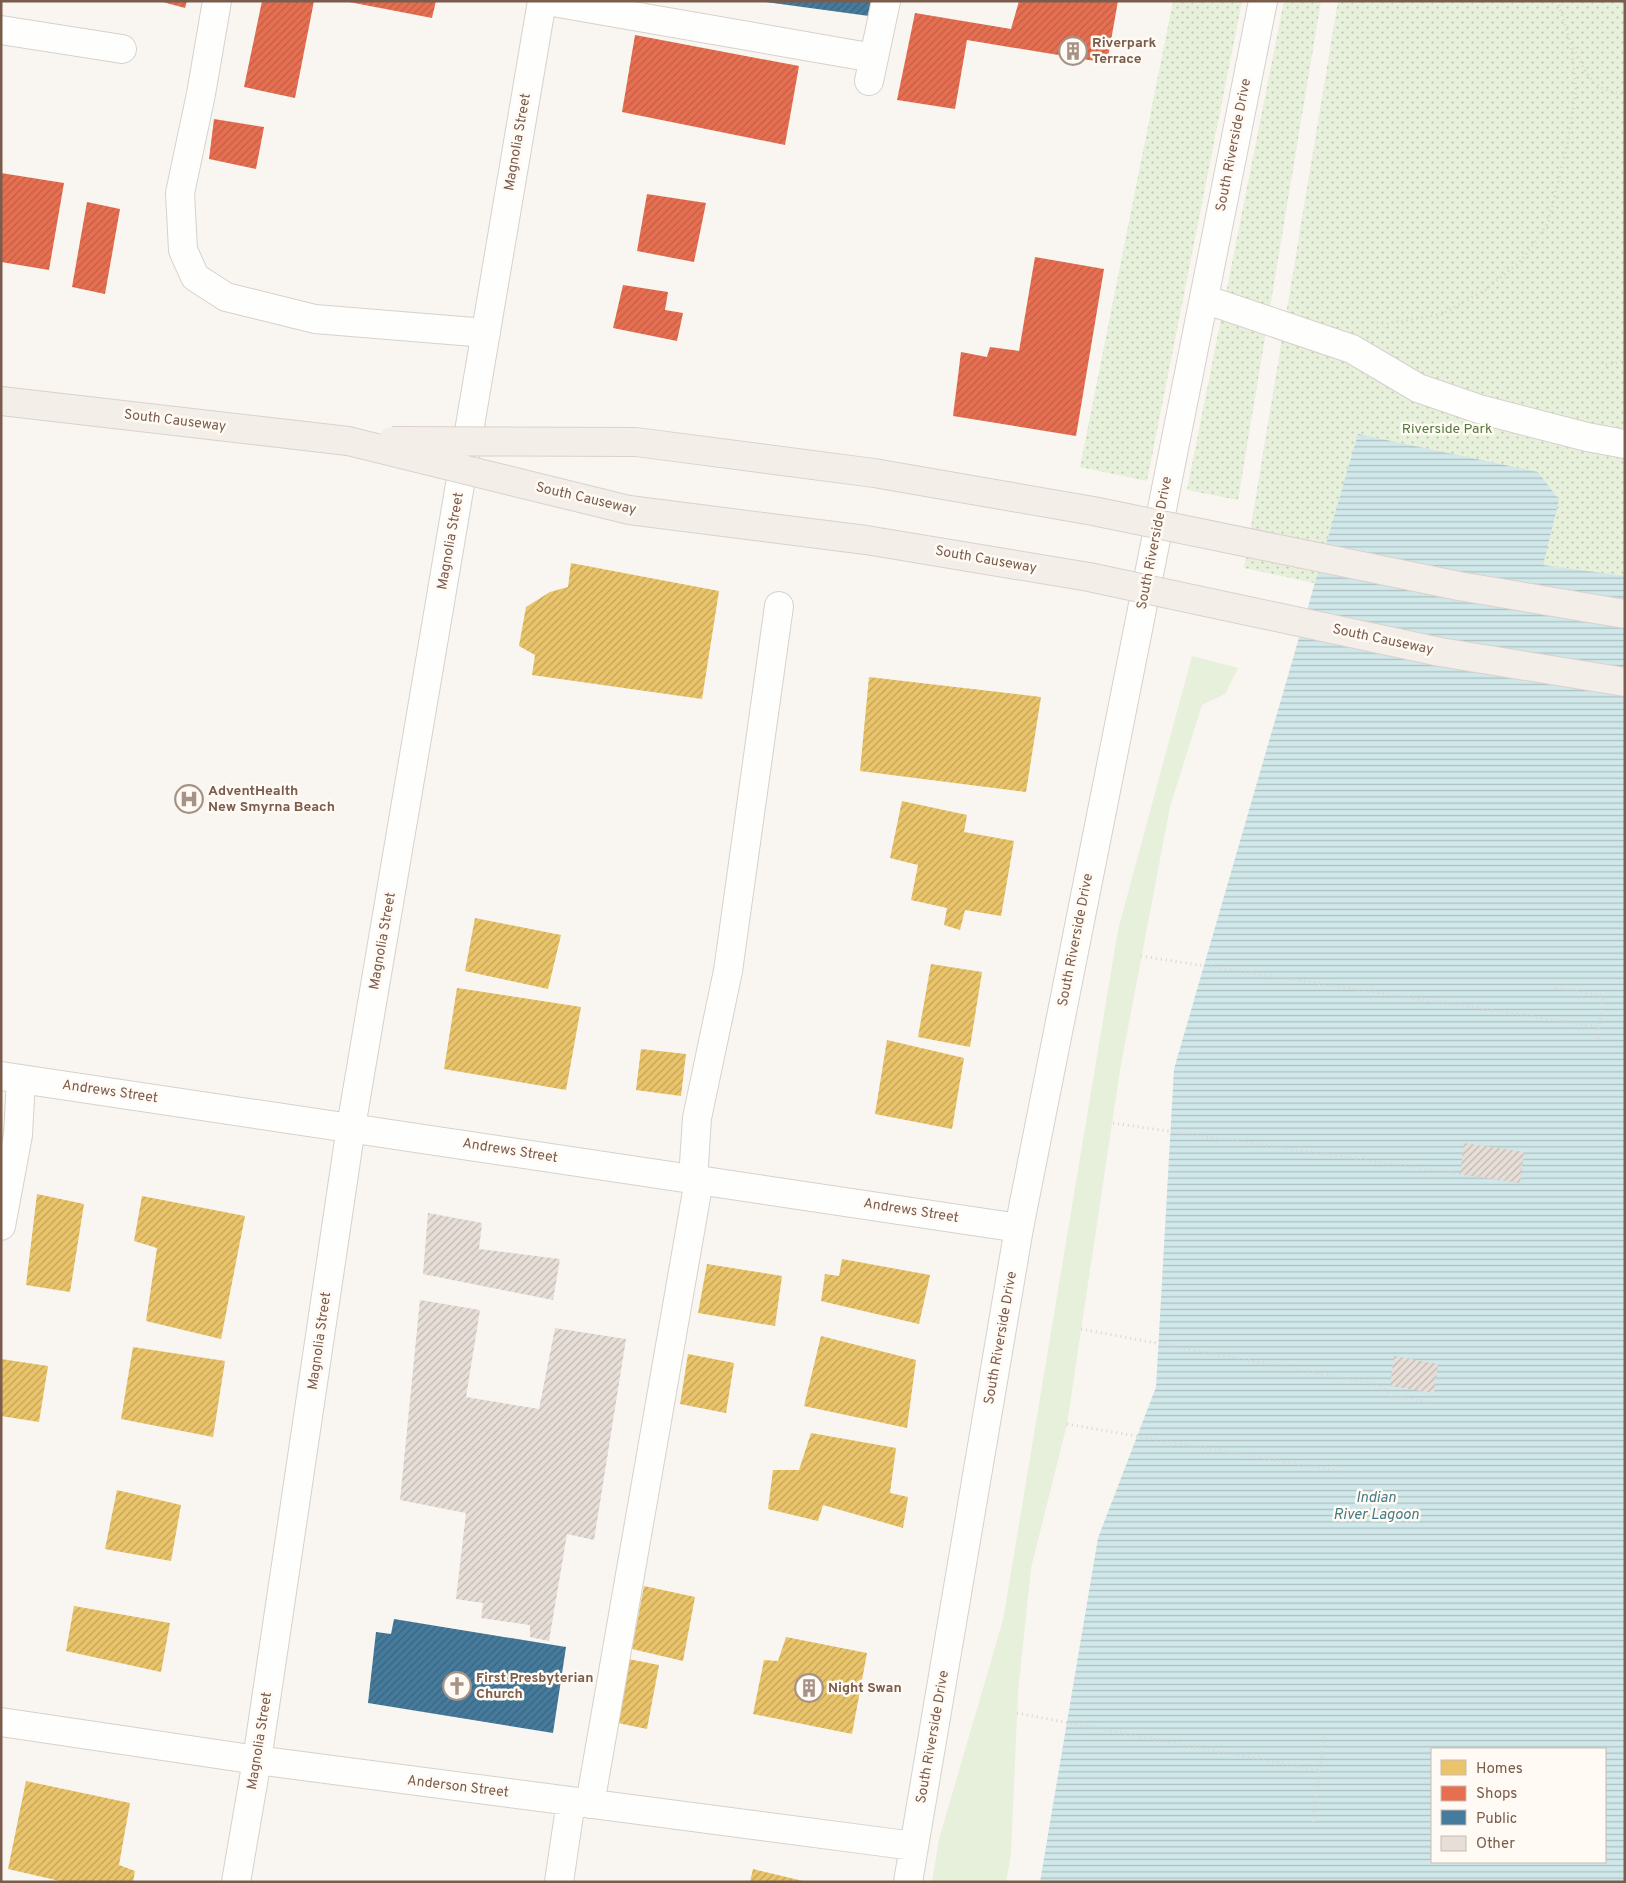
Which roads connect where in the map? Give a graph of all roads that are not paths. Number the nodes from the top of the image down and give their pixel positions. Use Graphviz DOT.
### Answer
graph roads {
  1 [pos="218,1"];
  2 [pos="542,1"];
  3 [pos="547,1"];
  4 [pos="886,1"];
  5 [pos="1263,1"];
  6 [pos="1,30"];
  7 [pos="122,49"];
  8 [pos="1204,299"];
  9 [pos="486,333"];
  10 [pos="1,401"];
  11 [pos="348,441"];
  12 [pos="1625,444"];
  13 [pos="779,606"];
  14 [pos="1625,614"];
  15 [pos="1625,682"];
  16 [pos="11,1078"];
  17 [pos="352,1127"];
  18 [pos="696,1179"];
  19 [pos="1,1226"];
  20 [pos="1020,1228"];
  21 [pos="1,1722"];
  22 [pos="258,1760"];
  23 [pos="580,1802"];
  24 [pos="914,1846"];
  25 [pos="236,1882"];
  26 [pos="559,1882"];
  27 [pos="908,1882"];
  1 -- 9 [label="street"];
  2 -- 9 [label="street, Magnolia Street"];
  3 -- 4 [label="street"];
  5 -- 8 [label="street, South Riverside Drive"];
  6 -- 7 [label="street"];
  8 -- 12 [label="street"];
  8 -- 20 [label="street, South Riverside Drive"];
  9 -- 17 [label="street, Magnolia Street"];
  10 -- 11 [label="main road, South Causeway"];
  11 -- 14 [label="main road, South Causeway, bridge"];
  11 -- 15 [label="main road, South Causeway, bridge"];
  13 -- 18 [label="street"];
  16 -- 17 [label="street, Andrews Street"];
  16 -- 19 [label="street"];
  17 -- 18 [label="street, Andrews Street"];
  17 -- 22 [label="street, Magnolia Street"];
  18 -- 20 [label="street, Andrews Street"];
  18 -- 23 [label="street"];
  20 -- 24 [label="street, South Riverside Drive"];
  21 -- 22 [label="street, Anderson Street"];
  22 -- 23 [label="street, Anderson Street"];
  22 -- 25 [label="street, Magnolia Street"];
  23 -- 24 [label="street, Anderson Street"];
  23 -- 26 [label="street"];
  24 -- 27 [label="street, South Riverside Drive"];
}
